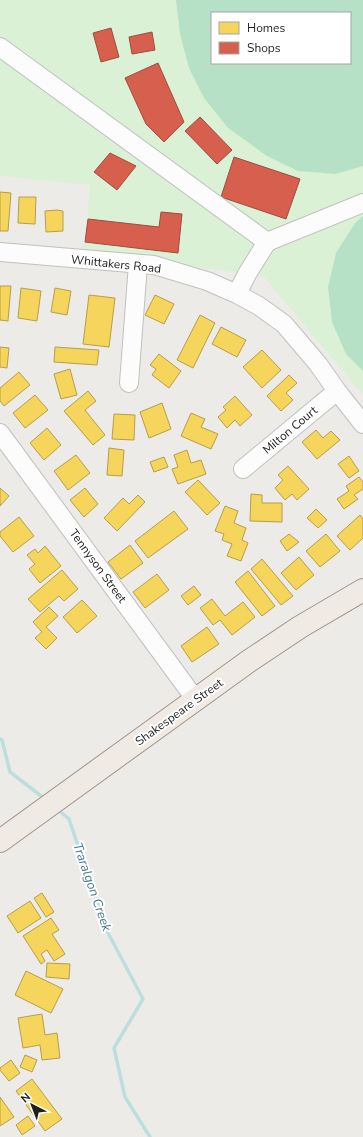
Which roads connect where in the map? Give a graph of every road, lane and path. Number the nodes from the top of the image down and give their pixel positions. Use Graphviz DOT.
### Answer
graph roads {
  1 [pos="0,47"];
  2 [pos="363,196"];
  3 [pos="363,203"];
  4 [pos="316,222"];
  5 [pos="267,242"];
  6 [pos="0,252"];
  7 [pos="138,264"];
  8 [pos="237,294"];
  9 [pos="128,383"];
  10 [pos="337,391"];
  11 [pos="363,424"];
  12 [pos="0,433"];
  13 [pos="243,469"];
  14 [pos="363,590"];
  15 [pos="196,700"];
  16 [pos="0,841"];
  1 -- 5 [label="street"];
  2 -- 4 [label="street"];
  3 -- 4 [label="street"];
  4 -- 5 [label="street"];
  5 -- 8 [label="street"];
  6 -- 7 [label="street, Whittakers Road"];
  7 -- 8 [label="street, Whittakers Road"];
  7 -- 9 [label="street"];
  8 -- 10 [label="street, Whittakers Road"];
  10 -- 11 [label="street, Whittakers Road"];
  10 -- 13 [label="street, Milton Court"];
  12 -- 15 [label="street, Tennyson Street"];
  14 -- 15 [label="main road, Shakespeare Street"];
  15 -- 16 [label="main road, Shakespeare Street"];
}
